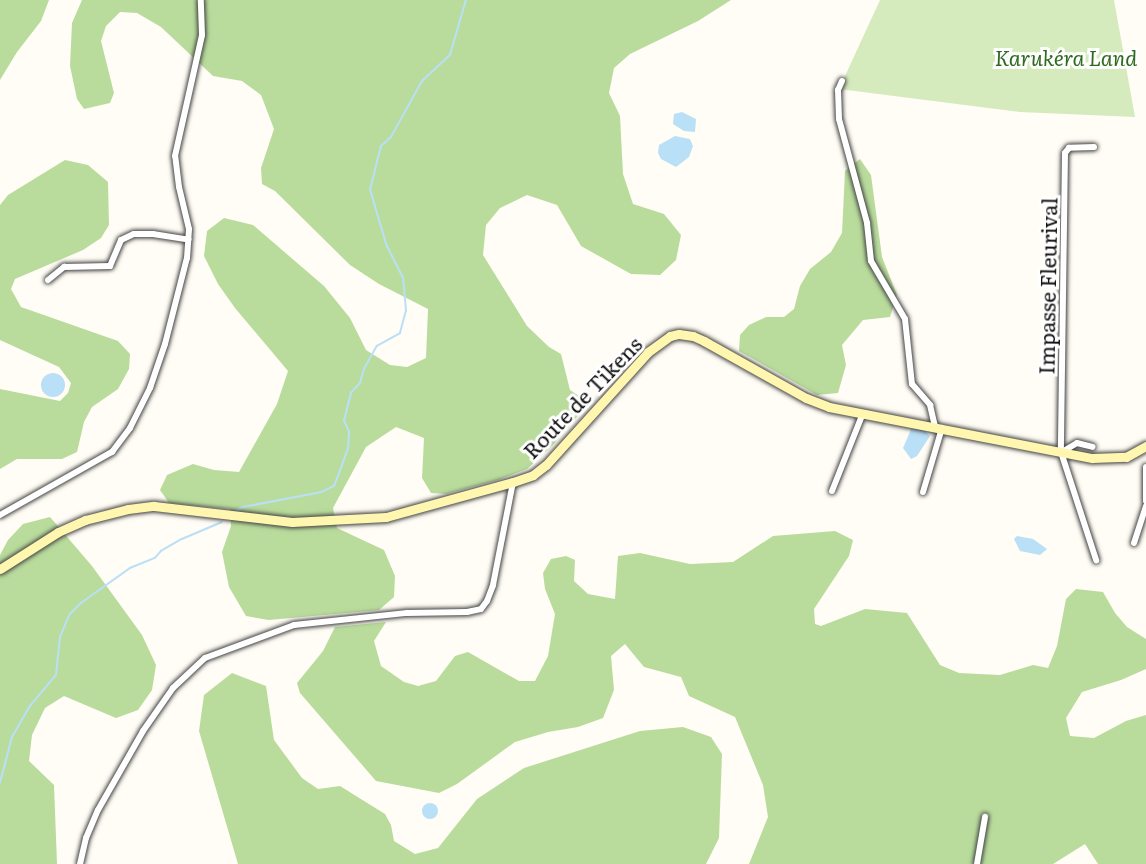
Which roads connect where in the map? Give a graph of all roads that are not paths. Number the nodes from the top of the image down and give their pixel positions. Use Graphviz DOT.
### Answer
graph roads {
  1 [pos="201,0"];
  2 [pos="842,81"];
  3 [pos="1094,147"];
  4 [pos="189,240"];
  5 [pos="48,280"];
  6 [pos="862,413"];
  7 [pos="938,427"];
  8 [pos="1146,446"];
  9 [pos="1093,447"];
  10 [pos="1061,452"];
  11 [pos="1146,467"];
  12 [pos="513,482"];
  13 [pos="832,490"];
  14 [pos="923,492"];
  15 [pos="1146,501"];
  16 [pos="1146,506"];
  17 [pos="0,515"];
  18 [pos="1134,543"];
  19 [pos="1096,560"];
  20 [pos="0,569"];
  21 [pos="985,817"];
  22 [pos="80,864"];
  23 [pos="977,864"];
  1 -- 4 [label="street"];
  2 -- 7 [label="street"];
  3 -- 10 [label="street, Impasse Fleurival"];
  4 -- 5 [label="street"];
  4 -- 17 [label="street"];
  6 -- 7 [label="street, Route de Tikens"];
  6 -- 12 [label="street, Route de Tikens"];
  6 -- 13 [label="street"];
  7 -- 10 [label="street, Route de Tikens"];
  7 -- 14 [label="street"];
  8 -- 10 [label="street, Route de Tikens"];
  9 -- 10 [label="street"];
  10 -- 19 [label="street"];
  11 -- 15 [label="street"];
  12 -- 20 [label="street, Route de Tikens"];
  12 -- 22 [label="street"];
  16 -- 18 [label="street"];
  21 -- 23 [label="street"];
}
